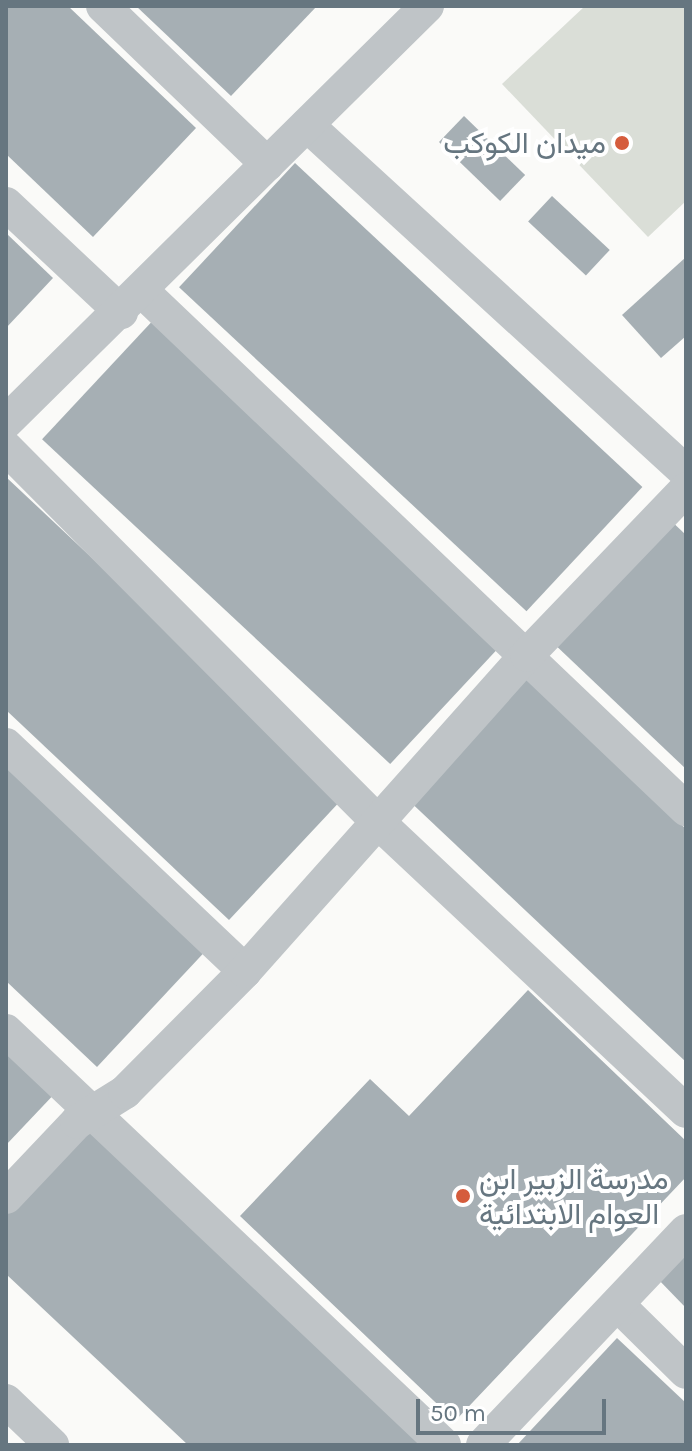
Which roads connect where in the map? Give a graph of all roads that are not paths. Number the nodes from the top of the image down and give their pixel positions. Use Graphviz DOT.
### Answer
graph roads {
  1 [pos="103,6"];
  2 [pos="411,11"];
  3 [pos="307,125"];
  4 [pos="267,164"];
  5 [pos="6,204"];
  6 [pos="131,301"];
  7 [pos="6,422"];
  8 [pos="6,448"];
  9 [pos="686,472"];
  10 [pos="686,489"];
  11 [pos="527,655"];
  12 [pos="6,745"];
  13 [pos="686,809"];
  14 [pos="378,822"];
  15 [pos="245,971"];
  16 [pos="6,1031"];
  17 [pos="686,1111"];
  18 [pos="93,1113"];
  19 [pos="6,1197"];
  20 [pos="686,1231"];
  21 [pos="618,1305"];
  22 [pos="686,1372"];
  23 [pos="6,1401"];
  24 [pos="52,1445"];
  25 [pos="444,1445"];
  26 [pos="483,1445"];
  1 -- 4 [label="street"];
  2 -- 3 [label="street"];
  3 -- 4 [label="street"];
  3 -- 9 [label="street"];
  4 -- 6 [label="street"];
  5 -- 6 [label="street"];
  6 -- 7 [label="street"];
  6 -- 11 [label="street"];
  8 -- 14 [label="street"];
  10 -- 11 [label="street"];
  11 -- 13 [label="street"];
  11 -- 14 [label="street"];
  12 -- 15 [label="street"];
  14 -- 15 [label="street"];
  14 -- 17 [label="street"];
  15 -- 18 [label="street"];
  16 -- 18 [label="street"];
  18 -- 19 [label="street"];
  18 -- 25 [label="street"];
  20 -- 21 [label="street"];
  21 -- 22 [label="street"];
  21 -- 26 [label="street"];
  23 -- 24 [label="street"];
}
